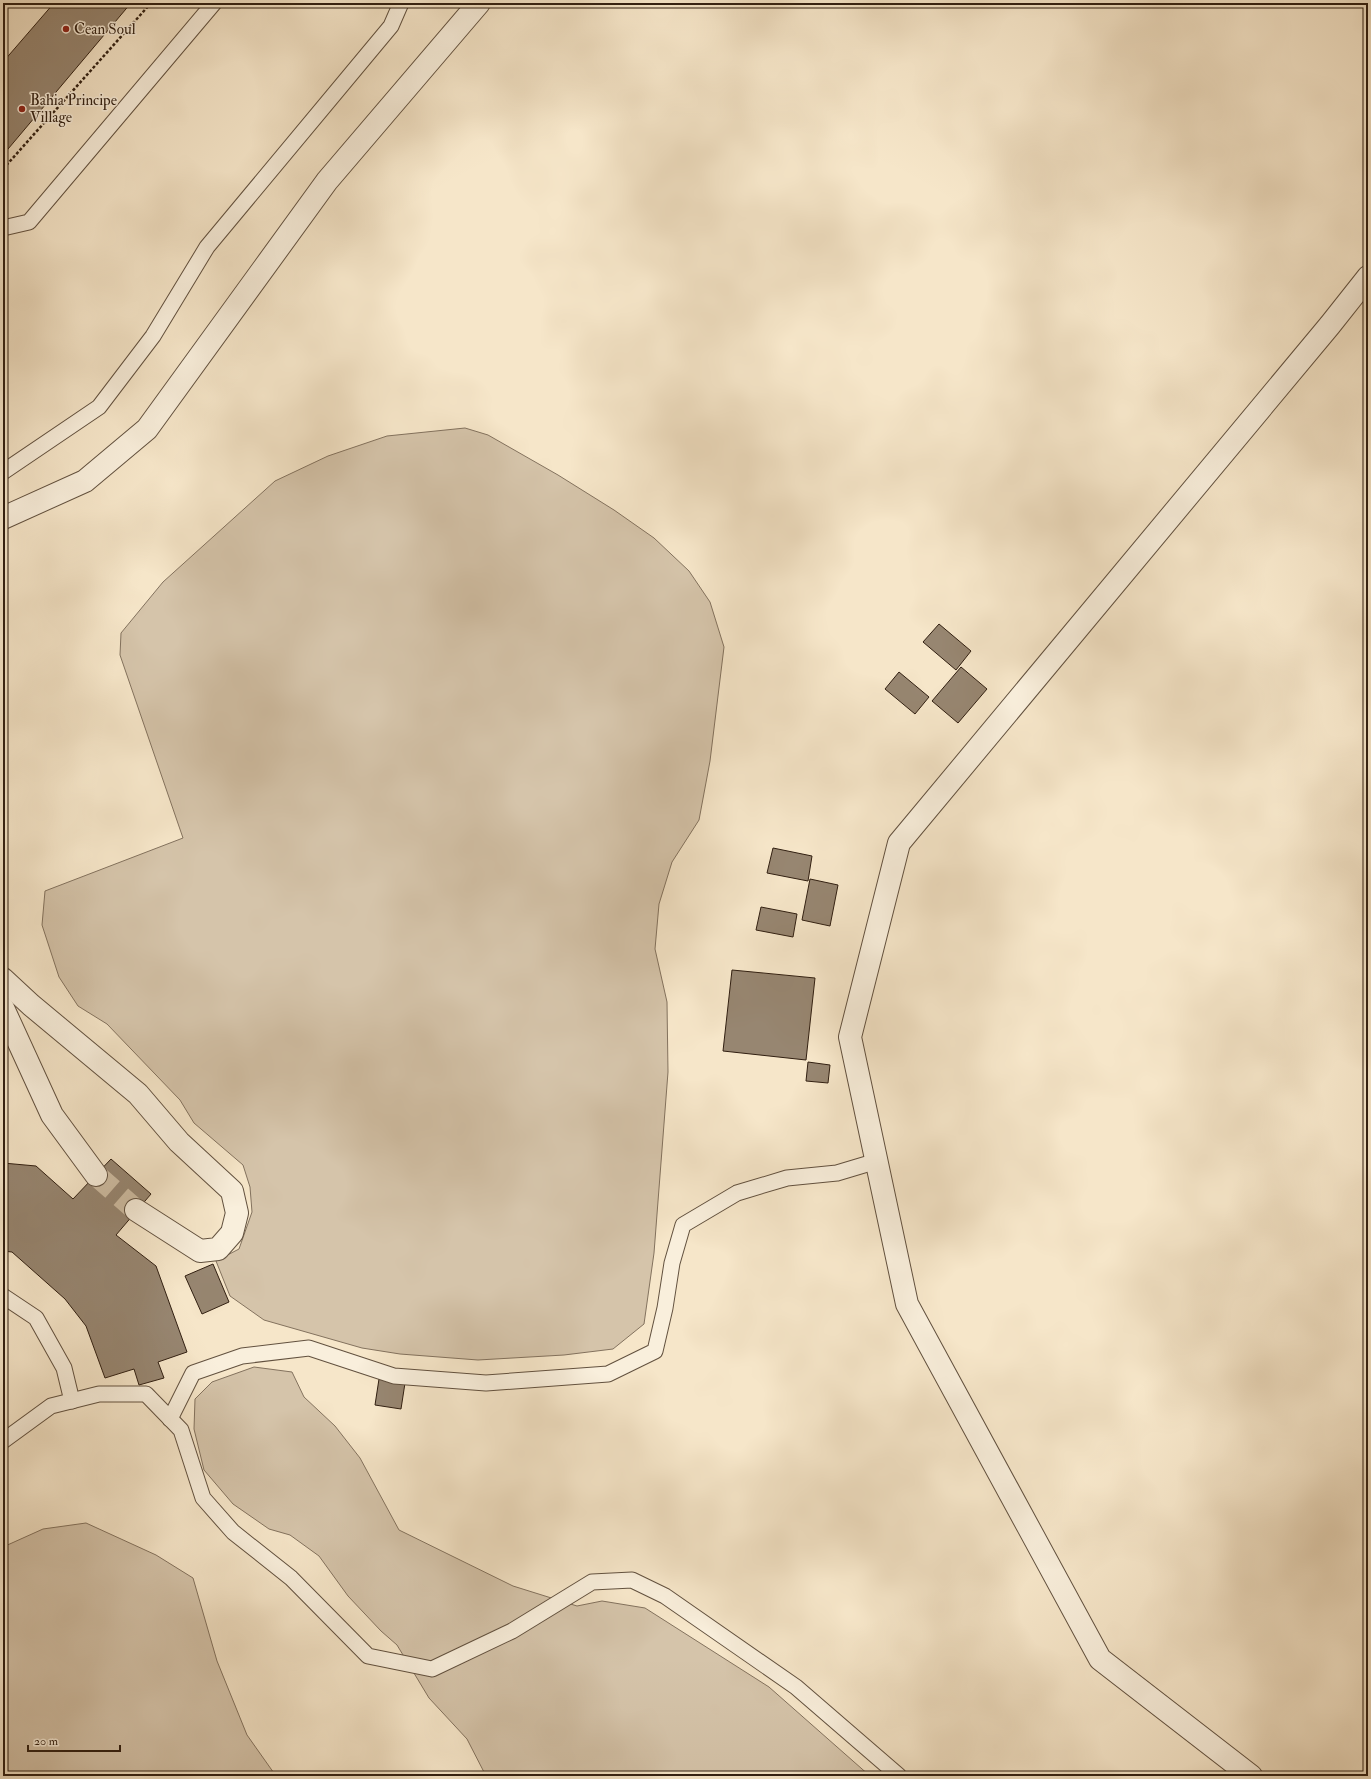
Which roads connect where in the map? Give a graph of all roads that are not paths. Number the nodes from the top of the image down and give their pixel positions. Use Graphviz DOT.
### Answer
graph roads {
  1 [pos="214,3"];
  2 [pos="401,3"];
  3 [pos="479,3"];
  4 [pos="3,228"];
  5 [pos="1368,277"];
  6 [pos="3,472"];
  7 [pos="3,518"];
  8 [pos="3,979"];
  9 [pos="3,1008"];
  10 [pos="877,1162"];
  11 [pos="96,1175"];
  12 [pos="136,1210"];
  13 [pos="3,1296"];
  14 [pos="72,1401"];
  15 [pos="170,1419"];
  16 [pos="3,1441"];
  17 [pos="899,1776"];
  18 [pos="1251,1776"];
  1 -- 4 [label="lane"];
  2 -- 6 [label="lane"];
  3 -- 7 [label="street"];
  5 -- 10 [label="street"];
  8 -- 12 [label="street"];
  9 -- 11 [label="street"];
  10 -- 15 [label="lane"];
  10 -- 18 [label="street"];
  13 -- 14 [label="lane"];
  14 -- 15 [label="lane"];
  14 -- 16 [label="lane"];
  15 -- 17 [label="lane"];
}
